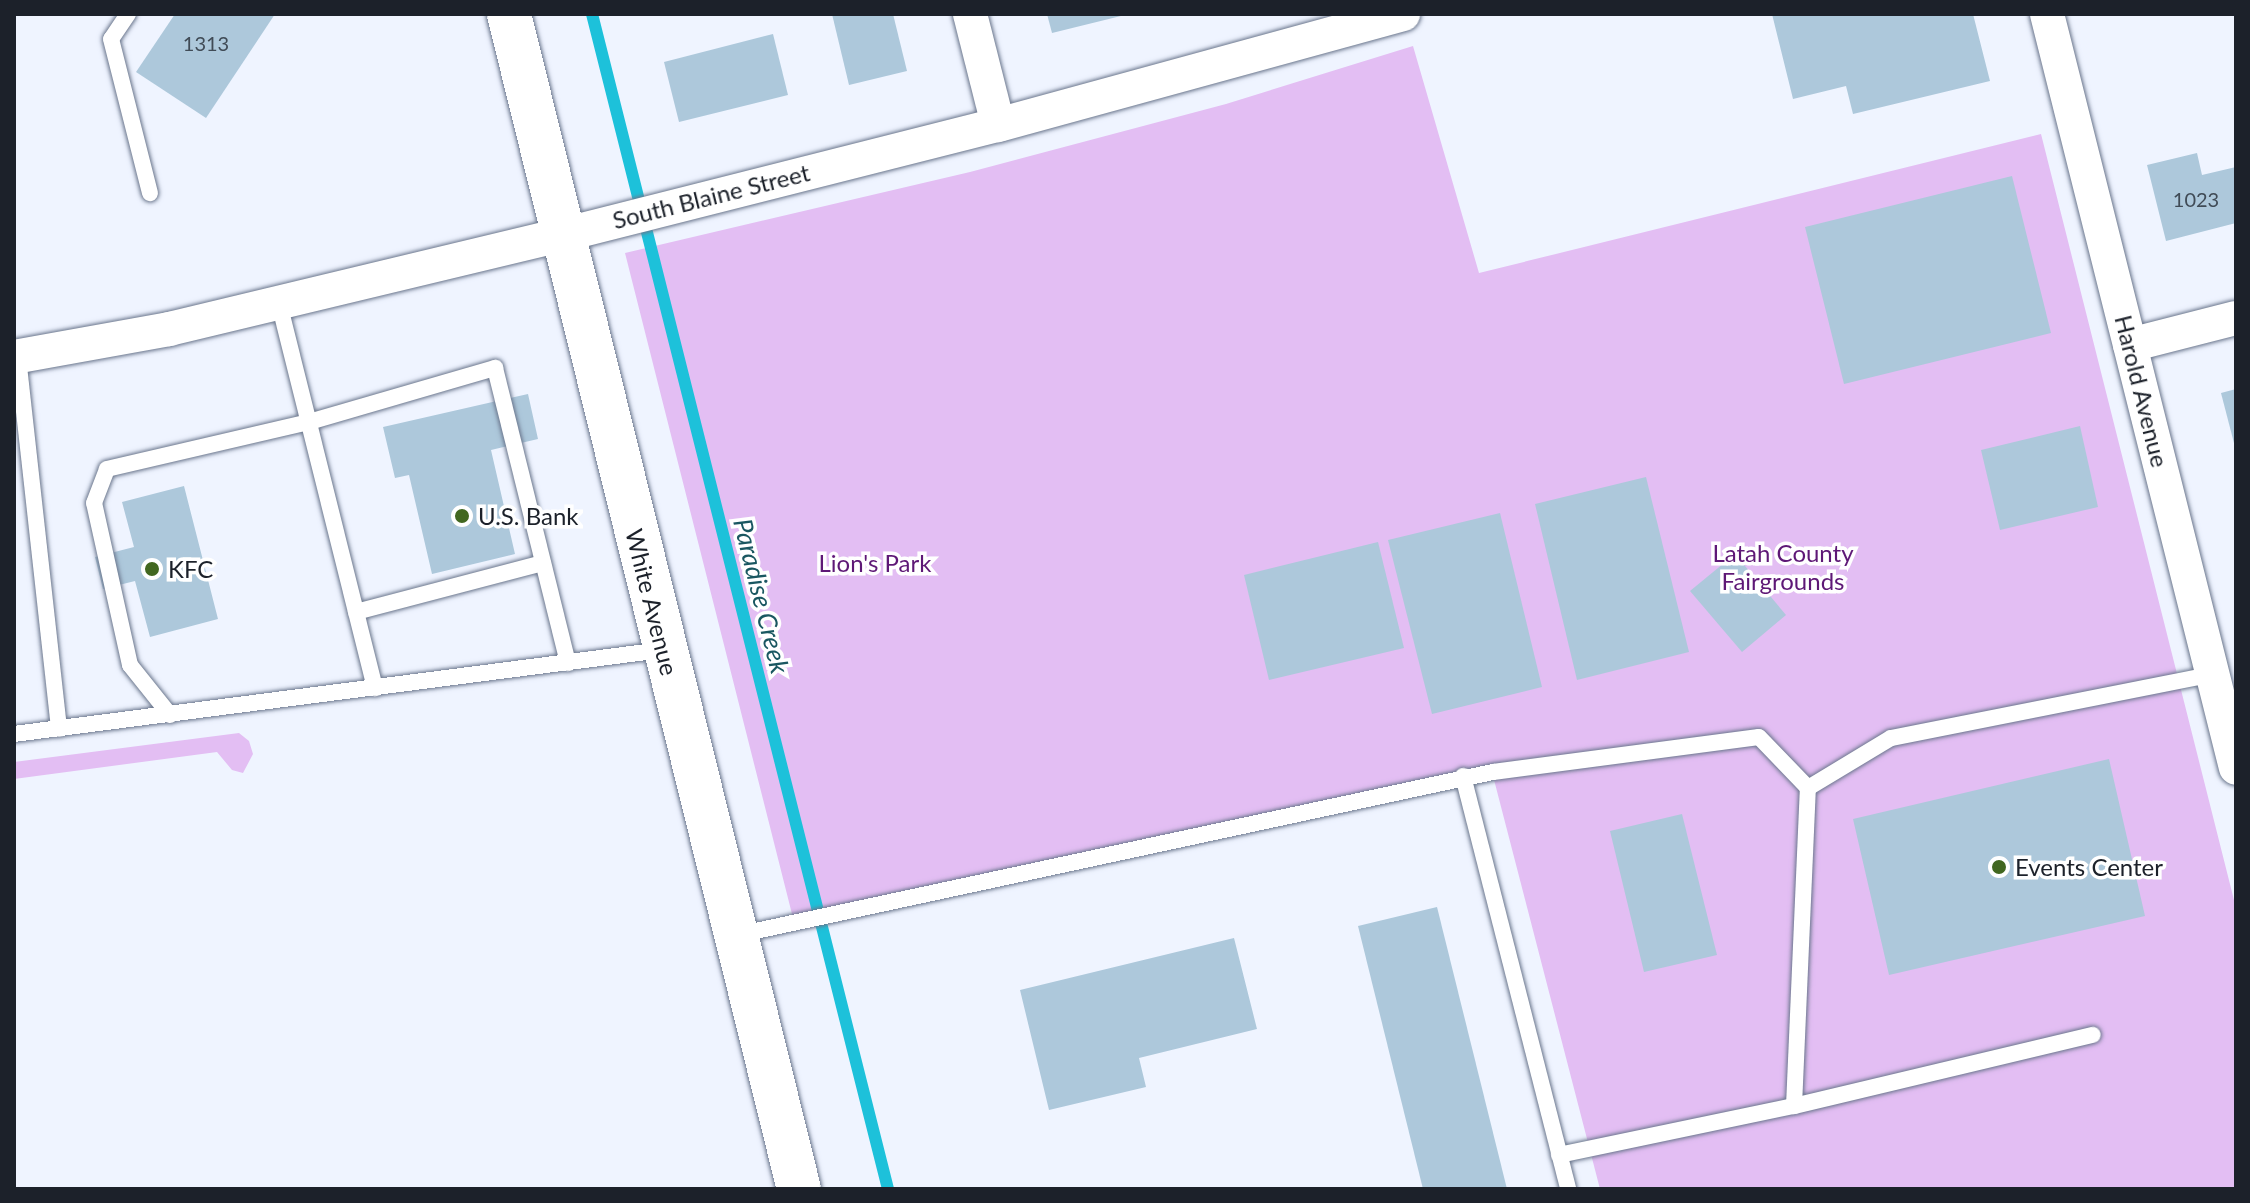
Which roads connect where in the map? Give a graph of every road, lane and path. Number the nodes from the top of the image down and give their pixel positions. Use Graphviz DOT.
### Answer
graph roads {
  1 [pos="128,14"];
  2 [pos="509,14"];
  3 [pos="970,14"];
  4 [pos="1403,14"];
  5 [pos="2047,14"];
  6 [pos="998,125"];
  7 [pos="150,193"];
  8 [pos="578,231"];
  9 [pos="279,303"];
  10 [pos="2236,318"];
  11 [pos="2130,345"];
  12 [pos="16,357"];
  13 [pos="309,422"];
  14 [pos="543,563"];
  15 [pos="356,612"];
  16 [pos="664,650"];
  17 [pos="568,663"];
  18 [pos="2213,674"];
  19 [pos="375,688"];
  20 [pos="170,715"];
  21 [pos="59,729"];
  22 [pos="14,734"];
  23 [pos="2236,768"];
  24 [pos="1463,776"];
  25 [pos="1808,788"];
  26 [pos="755,931"];
  27 [pos="2093,1035"];
  28 [pos="1794,1106"];
  29 [pos="1559,1155"];
  30 [pos="799,1189"];
  31 [pos="1568,1189"];
  1 -- 7 [label="lane"];
  2 -- 8 [label="street, White Avenue"];
  3 -- 6 [label="street"];
  4 -- 6 [label="street, South Blaine Street"];
  5 -- 11 [label="street, Harold Avenue"];
  6 -- 8 [label="street, South Blaine Street"];
  8 -- 9 [label="street, South Blaine Street"];
  8 -- 16 [label="street, White Avenue"];
  9 -- 12 [label="street, South Blaine Street"];
  9 -- 13 [label="lane"];
  10 -- 11 [label="street"];
  11 -- 18 [label="street, Harold Avenue"];
  12 -- 21 [label="lane"];
  13 -- 14 [label="lane"];
  13 -- 15 [label="lane"];
  13 -- 20 [label="lane"];
  14 -- 15 [label="lane"];
  14 -- 17 [label="lane"];
  15 -- 19 [label="lane"];
  16 -- 17 [label="lane"];
  16 -- 26 [label="street, White Avenue"];
  17 -- 19 [label="lane"];
  18 -- 23 [label="street, Harold Avenue"];
  18 -- 25 [label="lane"];
  19 -- 20 [label="lane"];
  20 -- 21 [label="lane"];
  21 -- 22 [label="lane"];
  24 -- 25 [label="lane"];
  24 -- 26 [label="lane"];
  24 -- 29 [label="lane"];
  25 -- 28 [label="lane"];
  26 -- 30 [label="street, White Avenue"];
  27 -- 28 [label="lane"];
  28 -- 29 [label="lane"];
  29 -- 31 [label="lane"];
}
